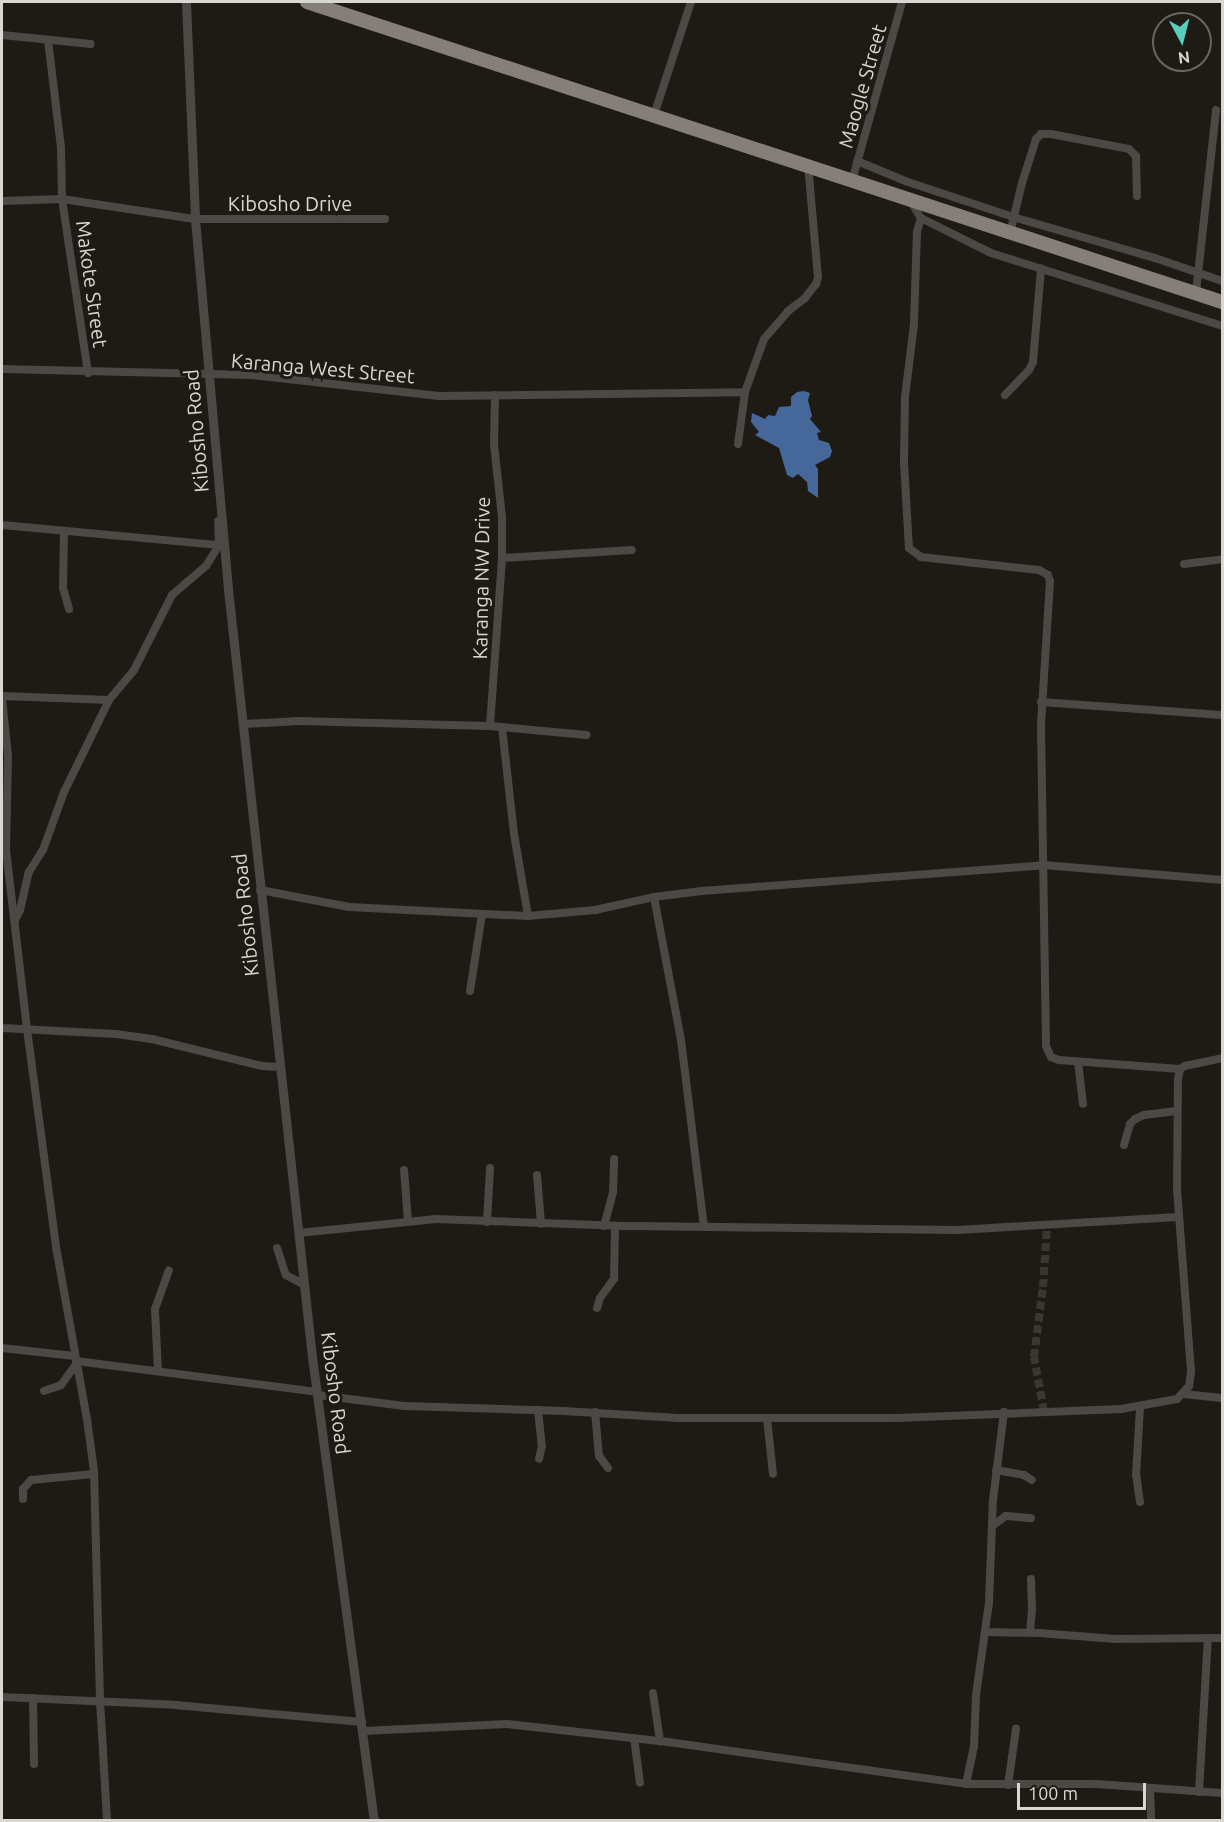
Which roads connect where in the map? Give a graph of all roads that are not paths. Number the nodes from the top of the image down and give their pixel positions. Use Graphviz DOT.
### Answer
graph roads {
  1 [pos="186,2"];
  2 [pos="307,2"];
  3 [pos="691,2"];
  4 [pos="902,2"];
  5 [pos="2,35"];
  6 [pos="48,40"];
  7 [pos="91,44"];
  8 [pos="1216,110"];
  9 [pos="654,115"];
  10 [pos="857,161"];
  11 [pos="808,166"];
  12 [pos="852,181"];
  13 [pos="1137,196"];
  14 [pos="62,199"];
  15 [pos="909,199"];
  16 [pos="2,201"];
  17 [pos="1013,217"];
  18 [pos="921,218"];
  19 [pos="195,219"];
  20 [pos="385,219"];
  21 [pos="1010,232"];
  22 [pos="1041,268"];
  23 [pos="1199,272"];
  24 [pos="1222,281"];
  25 [pos="1196,292"];
  26 [pos="1222,302"];
  27 [pos="1222,326"];
  28 [pos="2,369"];
  29 [pos="88,373"];
  30 [pos="208,375"];
  31 [pos="745,392"];
  32 [pos="1005,395"];
  33 [pos="495,396"];
  34 [pos="738,444"];
  35 [pos="218,474"];
  36 [pos="2,525"];
  37 [pos="64,531"];
  38 [pos="219,545"];
  39 [pos="632,550"];
  40 [pos="502,558"];
  41 [pos="1222,560"];
  42 [pos="1185,564"];
  43 [pos="69,609"];
  44 [pos="2,697"];
  45 [pos="109,700"];
  46 [pos="1041,702"];
  47 [pos="1222,715"];
  48 [pos="243,724"];
  49 [pos="490,726"];
  50 [pos="502,727"];
  51 [pos="587,735"];
  52 [pos="4,850"];
  53 [pos="1044,865"];
  54 [pos="1222,880"];
  55 [pos="260,890"];
  56 [pos="654,897"];
  57 [pos="482,914"];
  58 [pos="528,916"];
  59 [pos="14,921"];
  60 [pos="470,991"];
  61 [pos="2,1028"];
  62 [pos="27,1029"];
  63 [pos="1222,1058"];
  64 [pos="1078,1062"];
  65 [pos="280,1067"];
  66 [pos="1180,1069"];
  67 [pos="1083,1104"];
  68 [pos="1177,1111"];
  69 [pos="1124,1145"];
  70 [pos="614,1159"];
  71 [pos="490,1168"];
  72 [pos="404,1170"];
  73 [pos="537,1175"];
  74 [pos="1178,1217"];
  75 [pos="408,1221"];
  76 [pos="486,1222"];
  77 [pos="541,1224"];
  78 [pos="604,1226"];
  79 [pos="615,1226"];
  80 [pos="704,1227"];
  81 [pos="299,1233"];
  82 [pos="277,1248"];
  83 [pos="169,1270"];
  84 [pos="305,1286"];
  85 [pos="597,1308"];
  86 [pos="2,1348"];
  87 [pos="76,1360"];
  88 [pos="158,1371"];
  89 [pos="44,1391"];
  90 [pos="317,1394"];
  91 [pos="1184,1394"];
  92 [pos="1222,1398"];
  93 [pos="1140,1407"];
  94 [pos="538,1410"];
  95 [pos="595,1412"];
  96 [pos="1004,1412"];
  97 [pos="766,1418"];
  98 [pos="539,1459"];
  99 [pos="608,1468"];
  100 [pos="996,1470"];
  101 [pos="94,1474"];
  102 [pos="772,1474"];
  103 [pos="1032,1480"];
  104 [pos="23,1499"];
  105 [pos="1140,1502"];
  106 [pos="1031,1518"];
  107 [pos="992,1526"];
  108 [pos="1030,1579"];
  109 [pos="985,1632"];
  110 [pos="1030,1632"];
  111 [pos="1208,1638"];
  112 [pos="1222,1638"];
  113 [pos="653,1693"];
  114 [pos="2,1697"];
  115 [pos="33,1698"];
  116 [pos="100,1701"];
  117 [pos="363,1727"];
  118 [pos="1016,1729"];
  119 [pos="634,1738"];
  120 [pos="660,1741"];
  121 [pos="34,1764"];
  122 [pos="640,1783"];
  123 [pos="966,1784"];
  124 [pos="1008,1785"];
  125 [pos="1150,1788"];
  126 [pos="1199,1792"];
  127 [pos="1222,1793"];
  128 [pos="107,1821"];
  129 [pos="375,1821"];
  130 [pos="1151,1821"];
  1 -- 19 [label="street, Kibosho Road"];
  2 -- 9 [label="highway"];
  3 -- 9 [label="street"];
  4 -- 10 [label="street, Maogle Street"];
  5 -- 6 [label="street"];
  6 -- 7 [label="street"];
  6 -- 14 [label="street"];
  8 -- 23 [label="street"];
  9 -- 11 [label="highway"];
  10 -- 12 [label="street, Maogle Street"];
  10 -- 17 [label="street"];
  11 -- 12 [label="highway"];
  11 -- 31 [label="street"];
  12 -- 15 [label="highway"];
  13 -- 17 [label="street"];
  14 -- 16 [label="street, Makote Street"];
  14 -- 19 [label="street, Makote Street"];
  14 -- 29 [label="street, Makote Street"];
  15 -- 18 [label="street"];
  15 -- 21 [label="highway"];
  17 -- 21 [label="street"];
  17 -- 23 [label="street"];
  18 -- 22 [label="street"];
  18 -- 46 [label="street"];
  19 -- 20 [label="street, Kibosho Drive"];
  19 -- 30 [label="street, Kibosho Road"];
  21 -- 25 [label="highway"];
  22 -- 27 [label="street"];
  22 -- 32 [label="street"];
  23 -- 24 [label="street"];
  23 -- 25 [label="street"];
  25 -- 26 [label="highway"];
  28 -- 29 [label="street, Karanga West Street"];
  29 -- 30 [label="street, Karanga West Street"];
  30 -- 33 [label="street, Karanga West Street"];
  30 -- 35 [label="street, Kibosho Road"];
  31 -- 33 [label="street, Karanga West Street"];
  31 -- 34 [label="street"];
  33 -- 40 [label="street, Karanga NW Drive"];
  35 -- 38 [label="street"];
  35 -- 48 [label="street, Kibosho Road"];
  36 -- 37 [label="street"];
  37 -- 38 [label="street"];
  37 -- 43 [label="street"];
  38 -- 45 [label="street"];
  39 -- 40 [label="street"];
  40 -- 49 [label="street, Karanga NW Drive"];
  41 -- 42 [label="street"];
  44 -- 45 [label="street"];
  44 -- 52 [label="street"];
  45 -- 59 [label="street"];
  46 -- 47 [label="street"];
  46 -- 53 [label="street"];
  48 -- 49 [label="street"];
  48 -- 55 [label="street, Kibosho Road"];
  49 -- 50 [label="street"];
  50 -- 51 [label="street"];
  50 -- 58 [label="street"];
  52 -- 59 [label="street"];
  53 -- 54 [label="street"];
  53 -- 56 [label="street"];
  53 -- 64 [label="street"];
  55 -- 57 [label="street"];
  55 -- 65 [label="street, Kibosho Road"];
  56 -- 58 [label="street"];
  56 -- 80 [label="street"];
  57 -- 58 [label="street"];
  57 -- 60 [label="street"];
  59 -- 62 [label="street"];
  61 -- 62 [label="street"];
  62 -- 65 [label="street"];
  62 -- 87 [label="street"];
  63 -- 66 [label="street"];
  64 -- 66 [label="street"];
  64 -- 67 [label="street"];
  65 -- 81 [label="street, Kibosho Road"];
  66 -- 68 [label="street"];
  68 -- 69 [label="street"];
  68 -- 74 [label="street"];
  70 -- 78 [label="street"];
  71 -- 76 [label="street"];
  72 -- 75 [label="street"];
  73 -- 77 [label="street"];
  74 -- 80 [label="street"];
  74 -- 91 [label="street"];
  75 -- 76 [label="street"];
  75 -- 81 [label="street"];
  76 -- 77 [label="street"];
  77 -- 78 [label="street"];
  78 -- 79 [label="street"];
  79 -- 80 [label="street"];
  79 -- 85 [label="street"];
  81 -- 84 [label="street, Kibosho Road"];
  82 -- 84 [label="street"];
  83 -- 88 [label="street"];
  84 -- 90 [label="street, Kibosho Road"];
  86 -- 87 [label="street"];
  87 -- 88 [label="street"];
  87 -- 89 [label="street"];
  87 -- 101 [label="street"];
  88 -- 90 [label="street"];
  90 -- 94 [label="street"];
  90 -- 117 [label="street, Kibosho Road"];
  91 -- 92 [label="street"];
  91 -- 93 [label="street"];
  93 -- 96 [label="street"];
  93 -- 105 [label="street"];
  94 -- 95 [label="street"];
  94 -- 98 [label="street"];
  95 -- 97 [label="street"];
  95 -- 99 [label="street"];
  96 -- 97 [label="street"];
  96 -- 100 [label="street"];
  97 -- 102 [label="street"];
  100 -- 103 [label="street"];
  100 -- 107 [label="street"];
  101 -- 104 [label="street"];
  101 -- 116 [label="street"];
  106 -- 107 [label="street"];
  107 -- 109 [label="street"];
  108 -- 110 [label="street"];
  109 -- 110 [label="street"];
  109 -- 123 [label="street"];
  110 -- 111 [label="street"];
  111 -- 112 [label="street"];
  111 -- 126 [label="street"];
  113 -- 120 [label="street"];
  114 -- 115 [label="street"];
  115 -- 116 [label="street"];
  115 -- 121 [label="street"];
  116 -- 117 [label="street"];
  116 -- 128 [label="street"];
  117 -- 119 [label="street"];
  117 -- 129 [label="street, Kibosho Road"];
  118 -- 124 [label="street"];
  119 -- 120 [label="street"];
  119 -- 122 [label="street"];
  120 -- 123 [label="street"];
  123 -- 124 [label="street"];
  124 -- 125 [label="street"];
  125 -- 126 [label="street"];
  125 -- 130 [label="street"];
  126 -- 127 [label="street"];
}
